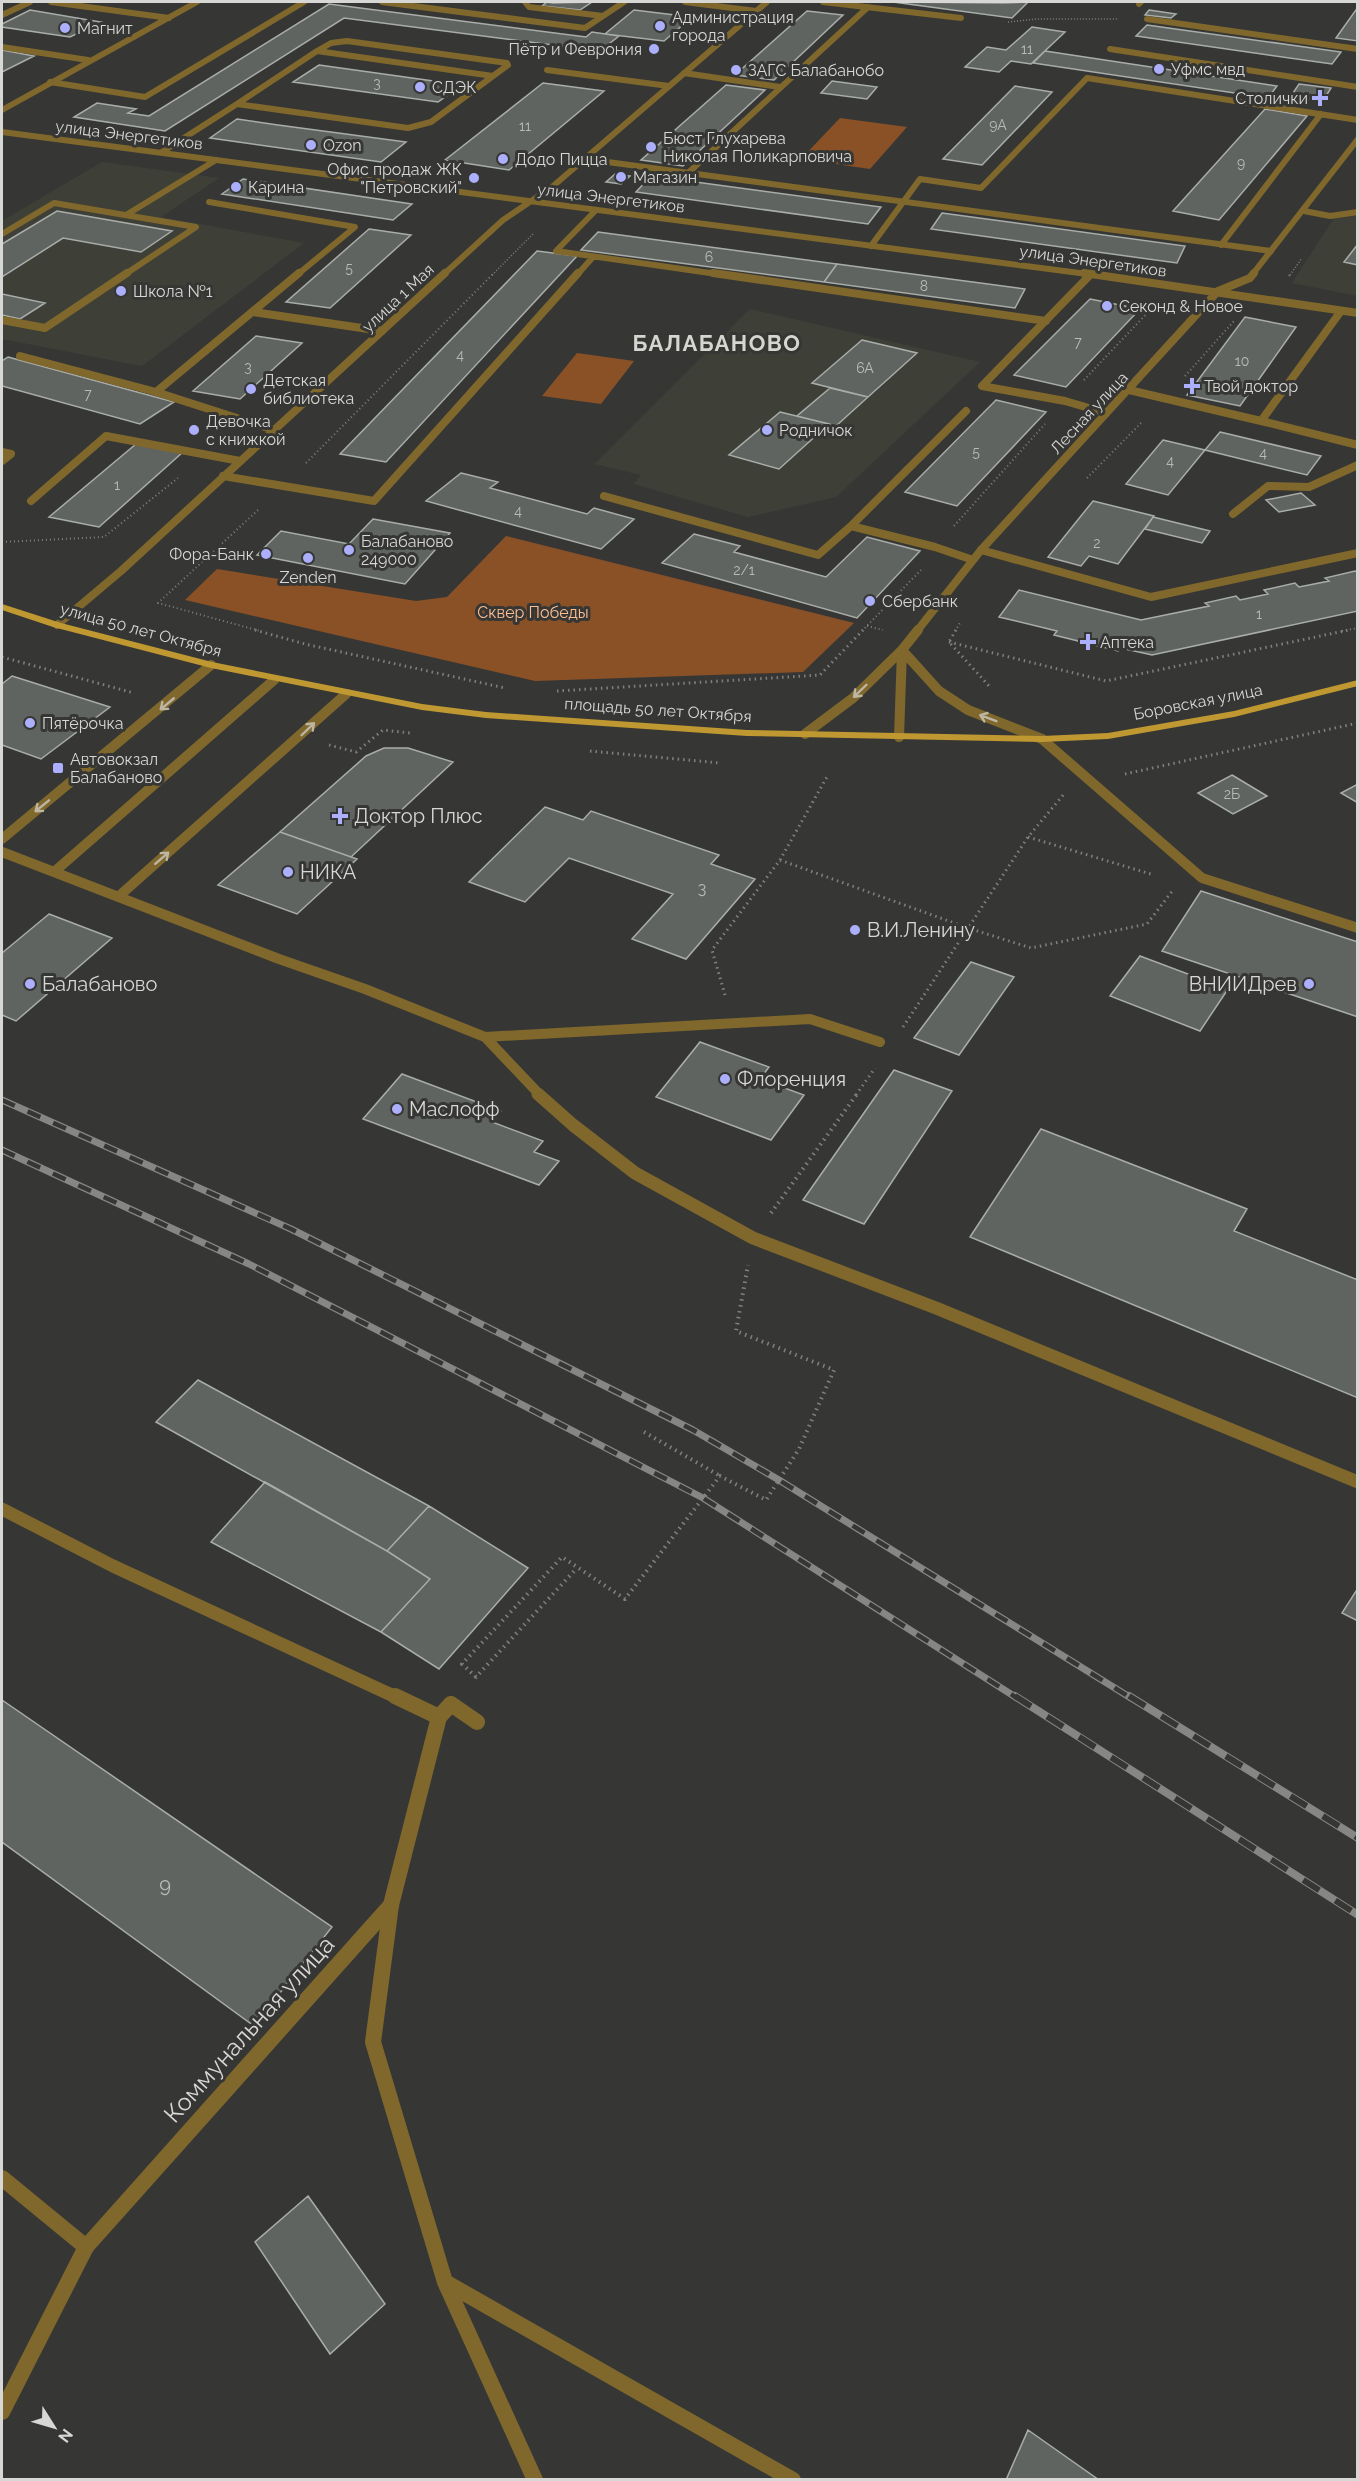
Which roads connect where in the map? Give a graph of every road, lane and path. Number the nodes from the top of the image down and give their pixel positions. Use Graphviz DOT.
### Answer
graph roads {
  1 [pos="30,2"];
  2 [pos="51,2"];
  3 [pos="197,2"];
  4 [pos="304,2"];
  5 [pos="382,2"];
  6 [pos="525,2"];
  7 [pos="624,2"];
  8 [pos="685,2"];
  9 [pos="767,2"];
  10 [pos="824,2"];
  11 [pos="868,7"];
  12 [pos="756,10"];
  13 [pos="2,15"];
  14 [pos="603,16"];
  15 [pos="169,18"];
  16 [pos="961,18"];
  17 [pos="1147,19"];
  18 [pos="1008,22"];
  19 [pos="2,47"];
  20 [pos="1110,49"];
  21 [pos="1358,49"];
  22 [pos="317,51"];
  23 [pos="88,60"];
  24 [pos="547,70"];
  25 [pos="684,73"];
  26 [pos="493,76"];
  27 [pos="50,82"];
  28 [pos="669,86"];
  29 [pos="780,87"];
  30 [pos="1358,87"];
  31 [pos="236,104"];
  32 [pos="2,110"];
  33 [pos="1321,114"];
  34 [pos="1358,120"];
  35 [pos="2,132"];
  36 [pos="1358,139"];
  37 [pos="162,152"];
  38 [pos="585,159"];
  39 [pos="216,160"];
  40 [pos="688,173"];
  41 [pos="531,201"];
  42 [pos="209,202"];
  43 [pos="902,202"];
  44 [pos="596,210"];
  45 [pos="1304,211"];
  46 [pos="1358,212"];
  47 [pos="126,215"];
  48 [pos="538,229"];
  49 [pos="2,234"];
  50 [pos="1221,244"];
  51 [pos="871,246"];
  52 [pos="1271,251"];
  53 [pos="593,256"];
  54 [pos="1092,274"];
  55 [pos="1218,291"];
  56 [pos="1155,304"];
  57 [pos="1341,311"];
  58 [pos="253,312"];
  59 [pos="1358,313"];
  60 [pos="1239,316"];
  61 [pos="2,320"];
  62 [pos="1046,321"];
  63 [pos="382,331"];
  64 [pos="20,356"];
  65 [pos="1129,390"];
  66 [pos="156,392"];
  67 [pos="1166,398"];
  68 [pos="1065,401"];
  69 [pos="966,411"];
  70 [pos="1106,413"];
  71 [pos="1261,421"];
  72 [pos="274,430"];
  73 [pos="1358,445"];
  74 [pos="2,452"];
  75 [pos="2,461"];
  76 [pos="240,461"];
  77 [pos="1358,465"];
  78 [pos="224,476"];
  79 [pos="1086,479"];
  80 [pos="283,486"];
  81 [pos="604,496"];
  82 [pos="31,501"];
  83 [pos="1233,514"];
  84 [pos="851,526"];
  85 [pos="935,546"];
  86 [pos="981,550"];
  87 [pos="1358,553"];
  88 [pos="973,560"];
  89 [pos="2,607"];
  90 [pos="966,615"];
  91 [pos="57,625"];
  92 [pos="866,626"];
  93 [pos="1358,628"];
  94 [pos="914,638"];
  95 [pos="949,642"];
  96 [pos="902,650"];
  97 [pos="211,665"];
  98 [pos="274,680"];
  99 [pos="1358,683"];
  100 [pos="508,688"];
  101 [pos="991,688"];
  102 [pos="553,692"];
  103 [pos="346,694"];
  104 [pos="1358,723"];
  105 [pos="805,734"];
  106 [pos="899,737"];
  107 [pos="1042,739"];
  108 [pos="828,775"];
  109 [pos="1089,782"];
  110 [pos="1028,837"];
  111 [pos="2,839"];
  112 [pos="2,852"];
  113 [pos="780,860"];
  114 [pos="54,872"];
  115 [pos="1202,878"];
  116 [pos="1179,882"];
  117 [pos="118,897"];
  118 [pos="1358,928"];
  119 [pos="733,1023"];
  120 [pos="485,1036"];
  121 [pos="880,1042"];
  122 [pos="736,1331"];
  123 [pos="644,1432"];
  124 [pos="720,1476"];
  125 [pos="1358,1482"];
  126 [pos="2,1509"];
  127 [pos="577,1568"];
  128 [pos="439,1717"];
  129 [pos="477,1722"];
  130 [pos="392,1905"];
  131 [pos="2,2178"];
  132 [pos="86,2247"];
  133 [pos="445,2282"];
  134 [pos="2,2412"];
  135 [pos="535,2480"];
  136 [pos="793,2480"];
  1 -- 13 [label="street"];
  2 -- 15 [label="street"];
  3 -- 15 [label="street"];
  4 -- 27 [label="street"];
  5 -- 14 [label="street"];
  6 -- 14 [label="street"];
  7 -- 14 [label="street"];
  8 -- 12 [label="street"];
  9 -- 12 [label="street, улица 1 Мая"];
  10 -- 11 [label="street"];
  11 -- 16 [label="street"];
  11 -- 29 [label="street"];
  12 -- 25 [label="street, улица 1 Мая"];
  15 -- 23 [label="street"];
  17 -- 18 [label="path"];
  17 -- 21 [label="street"];
  19 -- 23 [label="street"];
  20 -- 30 [label="street"];
  22 -- 26 [label="street"];
  22 -- 26 [label="street"];
  22 -- 31 [label="street"];
  23 -- 27 [label="street"];
  24 -- 28 [label="street"];
  25 -- 28 [label="street, улица 1 Мая"];
  25 -- 29 [label="street"];
  26 -- 31 [label="street"];
  27 -- 32 [label="street"];
  28 -- 38 [label="street, улица 1 Мая"];
  29 -- 40 [label="street"];
  31 -- 37 [label="street"];
  33 -- 34 [label="street"];
  33 -- 43 [label="street"];
  33 -- 50 [label="street"];
  35 -- 37 [label="street, улица Энергетиков"];
  36 -- 45 [label="street, Лесная улица"];
  37 -- 39 [label="street, улица Энергетиков"];
  38 -- 40 [label="street"];
  38 -- 41 [label="street, улица 1 Мая"];
  39 -- 41 [label="street, улица Энергетиков"];
  39 -- 47 [label="street"];
  40 -- 43 [label="street"];
  41 -- 44 [label="street, улица Энергетиков"];
  41 -- 63 [label="street, улица 1 Мая"];
  42 -- 58 [label="street"];
  43 -- 50 [label="street"];
  43 -- 51 [label="street"];
  44 -- 51 [label="street, улица Энергетиков"];
  44 -- 53 [label="street"];
  45 -- 46 [label="street"];
  45 -- 52 [label="street, Лесная улица"];
  47 -- 49 [label="street"];
  47 -- 61 [label="street"];
  48 -- 80 [label="path"];
  50 -- 52 [label="street"];
  51 -- 54 [label="street, улица Энергетиков"];
  52 -- 55 [label="street, Лесная улица"];
  53 -- 62 [label="street"];
  53 -- 80 [label="street"];
  54 -- 55 [label="street, улица Энергетиков"];
  54 -- 62 [label="street"];
  55 -- 57 [label="street, улица Энергетиков"];
  55 -- 65 [label="street, Лесная улица"];
  56 -- 68 [label="path"];
  57 -- 59 [label="street, улица Энергетиков"];
  57 -- 71 [label="street"];
  58 -- 63 [label="street"];
  58 -- 66 [label="street"];
  60 -- 67 [label="path"];
  62 -- 68 [label="street"];
  63 -- 72 [label="street, улица 1 Мая"];
  64 -- 66 [label="street"];
  65 -- 67 [label="street"];
  65 -- 70 [label="street, Лесная улица"];
  66 -- 72 [label="street"];
  67 -- 71 [label="street"];
  67 -- 79 [label="path"];
  68 -- 70 [label="street"];
  68 -- 85 [label="path"];
  69 -- 84 [label="street"];
  70 -- 86 [label="street, Лесная улица"];
  71 -- 73 [label="street"];
  72 -- 76 [label="street, улица 1 Мая"];
  74 -- 75 [label="street"];
  76 -- 78 [label="street, улица 1 Мая"];
  76 -- 82 [label="street"];
  77 -- 83 [label="street"];
  78 -- 80 [label="street"];
  78 -- 91 [label="street, улица 1 Мая"];
  80 -- 100 [label="path"];
  81 -- 84 [label="street"];
  84 -- 85 [label="street"];
  85 -- 88 [label="street"];
  85 -- 92 [label="path"];
  86 -- 87 [label="street"];
  86 -- 88 [label="street, Лесная улица"];
  88 -- 94 [label="street, Лесная улица"];
  89 -- 91 [label="main road, улица 50 лет Октября"];
  90 -- 95 [label="path"];
  91 -- 97 [label="main road, улица 50 лет Октября"];
  92 -- 94 [label="path"];
  92 -- 102 [label="path"];
  93 -- 95 [label="path"];
  94 -- 96 [label="street, Лесная улица"];
  95 -- 101 [label="path"];
  96 -- 105 [label="street, Лесная улица, one-way"];
  96 -- 106 [label="street"];
  107 -- 96 [label="street, one-way"];
  97 -- 98 [label="main road, улица 50 лет Октября"];
  97 -- 111 [label="street, one-way"];
  98 -- 103 [label="main road, площадь 50 лет Октября"];
  98 -- 114 [label="street"];
  99 -- 107 [label="main road, Боровская улица"];
  103 -- 105 [label="main road, площадь 50 лет Октября"];
  117 -- 103 [label="street, one-way"];
  104 -- 109 [label="path"];
  105 -- 106 [label="main road, площадь 50 лет Октября"];
  106 -- 107 [label="main road, площадь 50 лет Октября"];
  107 -- 109 [label="street"];
  108 -- 113 [label="path"];
  109 -- 115 [label="street"];
  110 -- 116 [label="path"];
  112 -- 114 [label="street"];
  113 -- 116 [label="path"];
  113 -- 119 [label="path"];
  114 -- 117 [label="street"];
  115 -- 116 [label="path"];
  115 -- 118 [label="street"];
  117 -- 120 [label="street"];
  119 -- 120 [label="street"];
  119 -- 121 [label="street"];
  120 -- 125 [label="street"];
  122 -- 124 [label="path"];
  123 -- 124 [label="path"];
  124 -- 127 [label="path"];
  126 -- 128 [label="street"];
  127 -- 127 [label="path"];
  128 -- 129 [label="street"];
  128 -- 130 [label="street, Коммунальная улица"];
  130 -- 132 [label="street, Коммунальная улица"];
  130 -- 133 [label="street"];
  131 -- 132 [label="street"];
  132 -- 134 [label="street, Коммунальная улица"];
  133 -- 135 [label="street"];
  133 -- 136 [label="street"];
}
